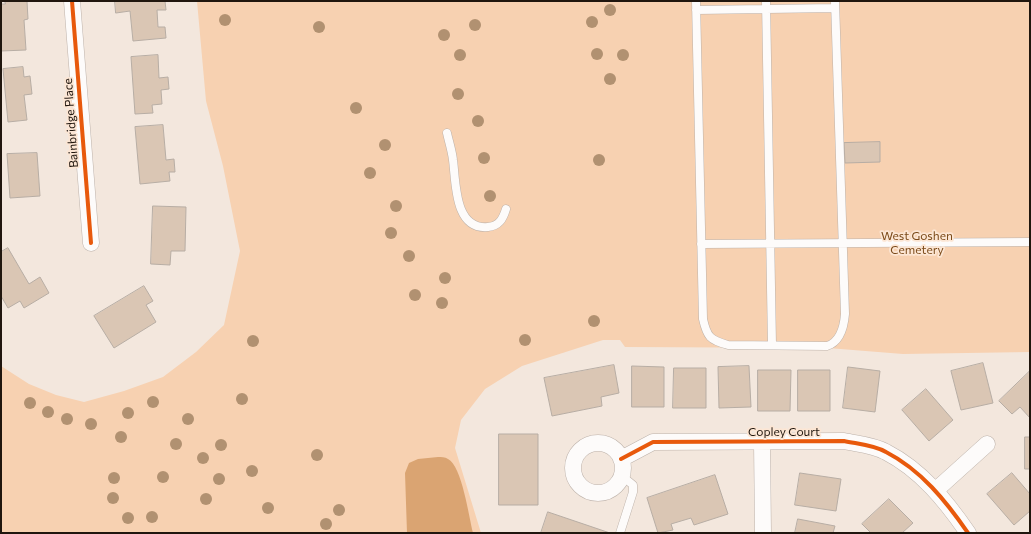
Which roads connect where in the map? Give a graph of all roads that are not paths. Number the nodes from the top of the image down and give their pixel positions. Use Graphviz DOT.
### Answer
graph roads {
  1 [pos="72,1"];
  2 [pos="696,1"];
  3 [pos="766,5"];
  4 [pos="835,5"];
  5 [pos="696,10"];
  6 [pos="447,133"];
  7 [pos="506,209"];
  8 [pos="1030,242"];
  9 [pos="91,243"];
  10 [pos="701,244"];
  11 [pos="771,244"];
  12 [pos="842,244"];
  13 [pos="772,345"];
  14 [pos="762,442"];
  15 [pos="987,444"];
  16 [pos="621,459"];
  17 [pos="622,476"];
  18 [pos="936,490"];
  19 [pos="620,533"];
  20 [pos="763,533"];
  21 [pos="968,533"];
  1 -- 9 [label="street, Bainbridge Place"];
  2 -- 5 [label="lane"];
  3 -- 4 [label="lane"];
  3 -- 5 [label="lane"];
  3 -- 11 [label="lane"];
  4 -- 12 [label="lane"];
  5 -- 10 [label="lane"];
  6 -- 7 [label="lane"];
  8 -- 12 [label="lane"];
  10 -- 11 [label="lane"];
  10 -- 13 [label="lane"];
  11 -- 12 [label="lane"];
  11 -- 13 [label="lane"];
  12 -- 13 [label="lane"];
  14 -- 16 [label="street, Copley Court"];
  14 -- 18 [label="street, Copley Court"];
  14 -- 20 [label="street"];
  15 -- 18 [label="street"];
  16 -- 17 [label="street"];
  16 -- 17 [label="street"];
  17 -- 19 [label="lane"];
  18 -- 21 [label="street, Copley Court"];
}
